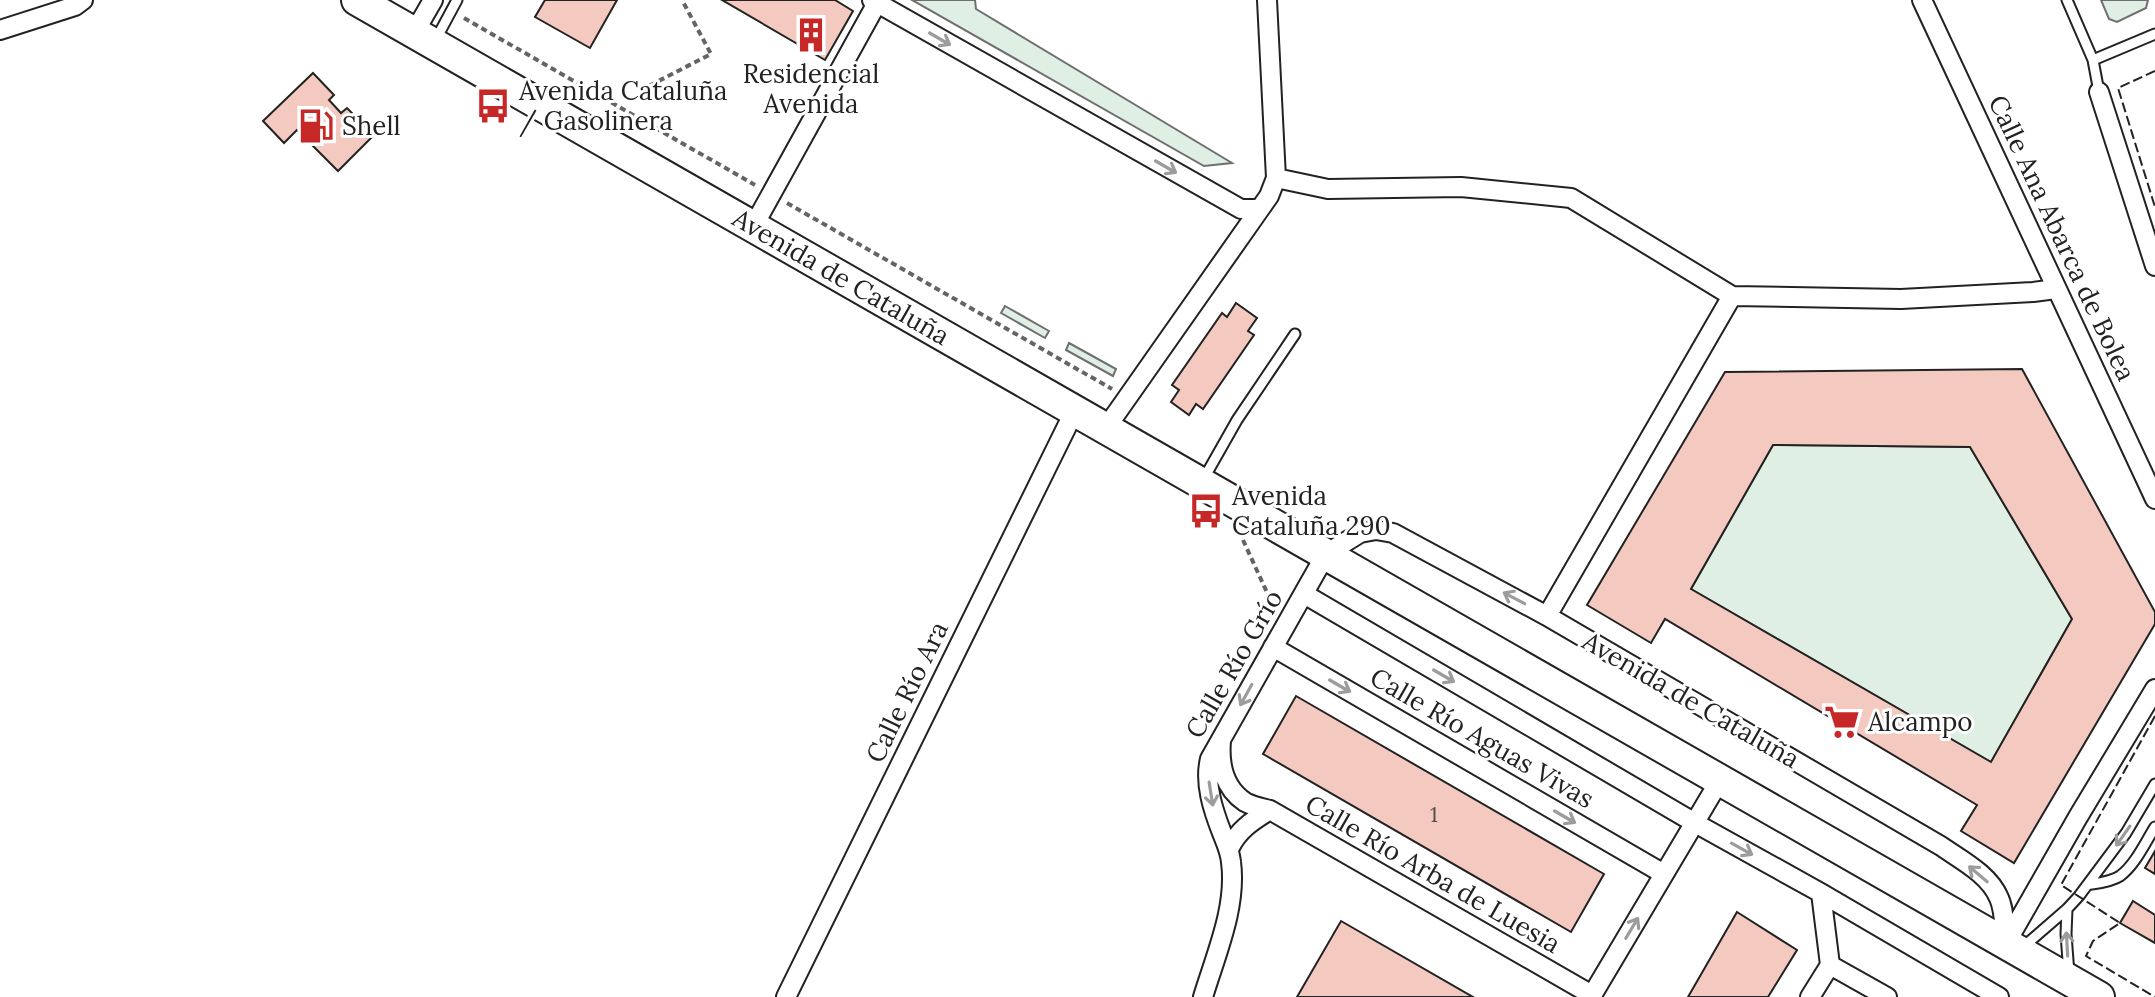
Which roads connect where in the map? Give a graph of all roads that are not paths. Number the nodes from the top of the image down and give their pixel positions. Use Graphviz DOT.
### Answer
graph roads {
  1 [pos="83,0"];
  2 [pos="357,0"];
  3 [pos="433,0"];
  4 [pos="457,0"];
  5 [pos="1267,0"];
  6 [pos="1922,0"];
  7 [pos="2067,0"];
  8 [pos="875,2"];
  9 [pos="0,30"];
  10 [pos="2155,34"];
  11 [pos="424,38"];
  12 [pos="2093,60"];
  13 [pos="2099,92"];
  14 [pos="1276,178"];
  15 [pos="1250,214"];
  16 [pos="753,227"];
  17 [pos="2155,266"];
  18 [pos="2056,289"];
  19 [pos="1732,296"];
  20 [pos="1295,334"];
  21 [pos="1075,410"];
  22 [pos="1106,428"];
  23 [pos="1202,483"];
  24 [pos="2155,499"];
  25 [pos="1326,554"];
  26 [pos="1304,594"];
  27 [pos="1547,616"];
  28 [pos="1273,647"];
  29 [pos="2155,689"];
  30 [pos="1221,739"];
  31 [pos="1720,780"];
  32 [pos="2155,784"];
  33 [pos="1247,803"];
  34 [pos="1270,810"];
  35 [pos="1695,823"];
  36 [pos="2155,827"];
  37 [pos="1221,832"];
  38 [pos="1229,849"];
  39 [pos="1664,874"];
  40 [pos="2087,885"];
  41 [pos="1821,893"];
  42 [pos="2067,909"];
  43 [pos="2012,946"];
  44 [pos="1830,965"];
  45 [pos="2069,980"];
  46 [pos="1592,996"];
  47 [pos="786,997"];
  48 [pos="1203,997"];
  49 [pos="1810,997"];
  50 [pos="1887,997"];
  51 [pos="1999,997"];
  52 [pos="2099,997"];
  1 -- 9 [label="street"];
  2 -- 11 [label="main road, Avenida de Cataluña"];
  3 -- 11 [label="street"];
  4 -- 11 [label="lane"];
  5 -- 14 [label="street"];
  6 -- 18 [label="street, Calle Ana Abarca de Bolea"];
  7 -- 12 [label="lane"];
  8 -- 15 [label="street, one-way"];
  8 -- 16 [label="street"];
  10 -- 12 [label="lane"];
  11 -- 16 [label="main road, Avenida de Cataluña"];
  12 -- 13 [label="lane"];
  13 -- 17 [label="street"];
  14 -- 15 [label="street"];
  14 -- 19 [label="street"];
  15 -- 22 [label="street"];
  16 -- 21 [label="main road, Avenida de Cataluña"];
  18 -- 19 [label="street"];
  18 -- 24 [label="street, Calle Ana Abarca de Bolea"];
  19 -- 27 [label="street"];
  20 -- 23 [label="lane"];
  21 -- 22 [label="main road, Avenida de Cataluña"];
  21 -- 47 [label="street, Calle Río Ara"];
  22 -- 23 [label="main road, Avenida de Cataluña"];
  23 -- 25 [label="main road, Avenida de Cataluña"];
  25 -- 26 [label="street, Calle Río Grío"];
  27 -- 25 [label="street, Avenida de Cataluña, one-way"];
  25 -- 31 [label="main road, Avenida de Cataluña"];
  26 -- 28 [label="street, Calle Río Grío"];
  26 -- 35 [label="street, one-way"];
  43 -- 27 [label="street, Avenida de Cataluña, one-way"];
  28 -- 30 [label="street, Calle Río Grío, one-way"];
  28 -- 39 [label="street, Calle Río Aguas Vivas, one-way"];
  29 -- 43 [label="street"];
  30 -- 33 [label="street"];
  30 -- 37 [label="street, Calle Río Grío, one-way"];
  31 -- 35 [label="street"];
  31 -- 43 [label="main road, Avenida de Cataluña"];
  32 -- 40 [label="lane, one-way"];
  33 -- 34 [label="street, Calle Río Arba de Luesia"];
  33 -- 37 [label="street"];
  34 -- 38 [label="street"];
  34 -- 46 [label="street, Calle Río Arba de Luesia"];
  35 -- 39 [label="street"];
  35 -- 41 [label="street, one-way"];
  36 -- 40 [label="lane"];
  37 -- 38 [label="street, Calle Río Grío"];
  38 -- 48 [label="street, Calle Río Grío"];
  46 -- 39 [label="street, one-way"];
  40 -- 42 [label="lane"];
  41 -- 44 [label="street"];
  41 -- 51 [label="street"];
  42 -- 43 [label="lane"];
  45 -- 42 [label="lane, one-way"];
  43 -- 45 [label="main road, Avenida de Cataluña"];
  44 -- 49 [label="street"];
  44 -- 50 [label="street"];
  45 -- 52 [label="main road, Avenida de Cataluña"];
}
